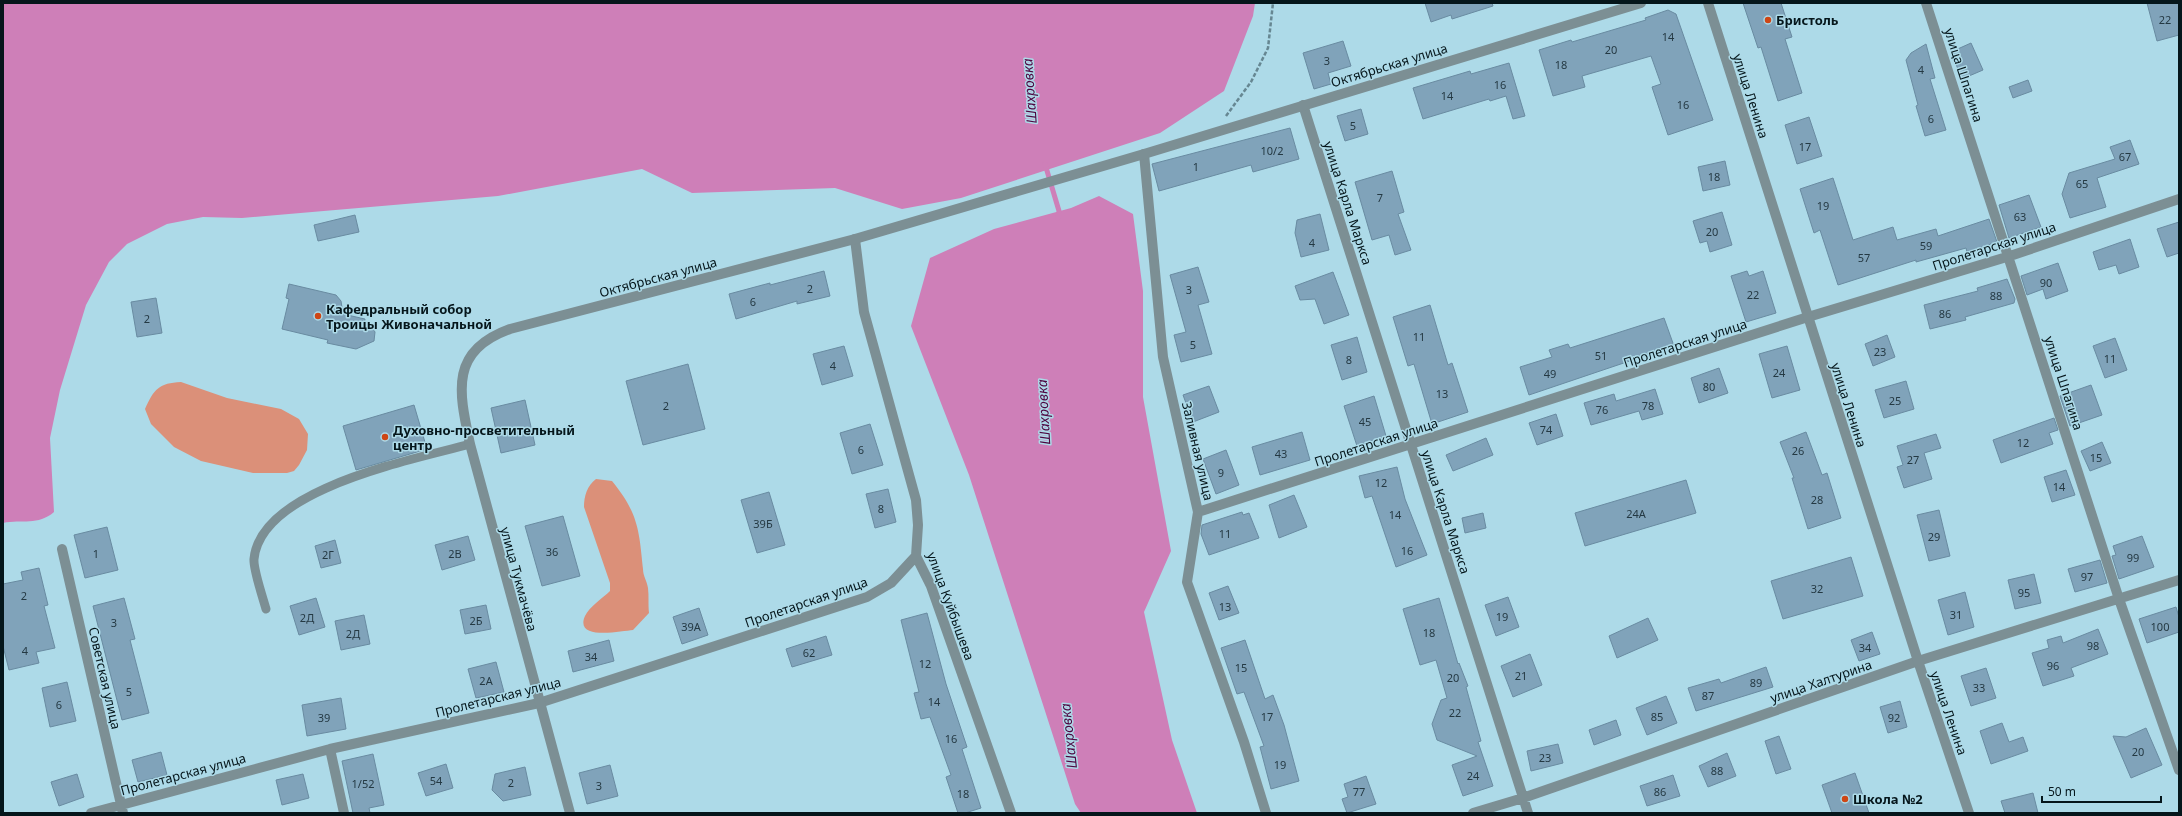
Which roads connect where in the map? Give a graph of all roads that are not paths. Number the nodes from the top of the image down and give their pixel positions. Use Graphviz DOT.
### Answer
graph roads {
  1 [pos="1641,3"];
  2 [pos="1708,3"];
  3 [pos="1926,3"];
  4 [pos="1303,105"];
  5 [pos="1144,154"];
  6 [pos="2179,198"];
  7 [pos="855,239"];
  8 [pos="2010,256"];
  9 [pos="1808,317"];
  10 [pos="474,352"];
  11 [pos="470,444"];
  12 [pos="1411,445"];
  13 [pos="1198,512"];
  14 [pos="62,549"];
  15 [pos="916,556"];
  16 [pos="2179,580"];
  17 [pos="2119,599"];
  18 [pos="266,609"];
  19 [pos="1918,661"];
  20 [pos="539,703"];
  21 [pos="330,749"];
  22 [pos="2179,770"];
  23 [pos="1523,798"];
  24 [pos="122,809"];
  25 [pos="91,813"];
  26 [pos="344,813"];
  27 [pos="570,813"];
  28 [pos="1011,813"];
  29 [pos="1266,813"];
  30 [pos="1473,813"];
  31 [pos="1528,813"];
  32 [pos="1970,813"];
  1 -- 4 [label="street, Октябрьская улица"];
  2 -- 9 [label="street, улица Ленина"];
  3 -- 8 [label="street, улица Шпагина"];
  4 -- 5 [label="street, Октябрьская улица"];
  4 -- 12 [label="street, улица Карла Маркса"];
  5 -- 7 [label="street, Октябрьская улица"];
  5 -- 13 [label="street, Заливная улица"];
  6 -- 8 [label="street, Пролетарская улица"];
  7 -- 10 [label="street, Октябрьская улица"];
  7 -- 15 [label="street, улица Куйбышева"];
  8 -- 9 [label="street, Пролетарская улица"];
  8 -- 17 [label="street, улица Шпагина"];
  9 -- 12 [label="street, Пролетарская улица"];
  9 -- 19 [label="street, улица Ленина"];
  10 -- 11 [label="street, улица Тукмачёва"];
  11 -- 18 [label="lane"];
  11 -- 20 [label="street, улица Тукмачёва"];
  12 -- 13 [label="street, Пролетарская улица"];
  12 -- 23 [label="street, улица Карла Маркса"];
  13 -- 29 [label="street, Заливная улица"];
  14 -- 24 [label="street, Советская улица"];
  15 -- 20 [label="street, Пролетарская улица"];
  15 -- 28 [label="street, улица Куйбышева"];
  16 -- 17 [label="street, улица Халтурина"];
  17 -- 19 [label="street, улица Халтурина"];
  17 -- 22 [label="street, улица Шпагина"];
  19 -- 23 [label="street, улица Халтурина"];
  19 -- 32 [label="street, улица Ленина"];
  20 -- 21 [label="street, Пролетарская улица"];
  20 -- 27 [label="street, улица Тукмачёва"];
  21 -- 24 [label="street, Пролетарская улица"];
  21 -- 26 [label="street"];
  23 -- 30 [label="street, улица Халтурина"];
  23 -- 31 [label="street, улица Карла Маркса"];
  24 -- 25 [label="street, Пролетарская улица"];
}
